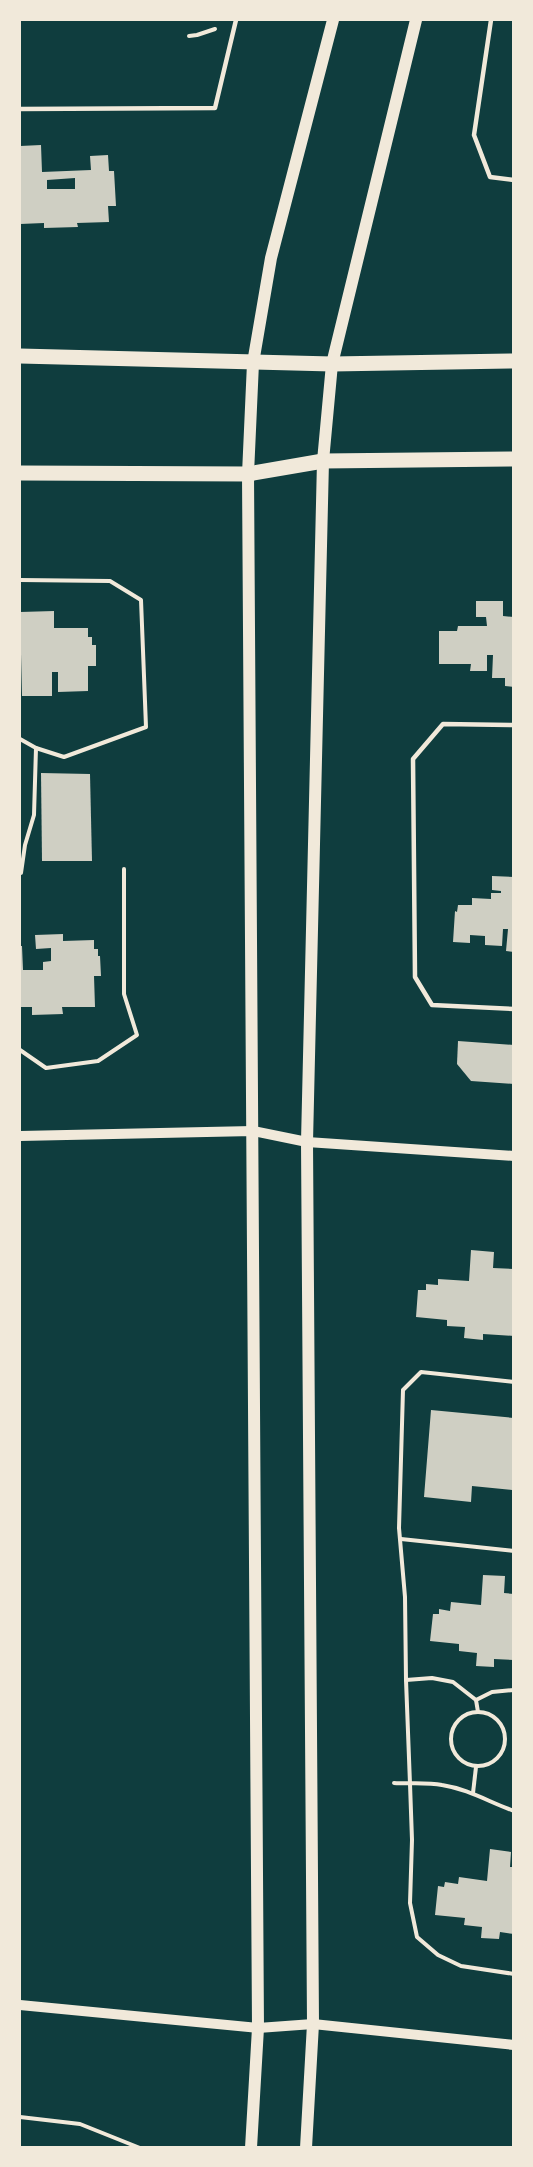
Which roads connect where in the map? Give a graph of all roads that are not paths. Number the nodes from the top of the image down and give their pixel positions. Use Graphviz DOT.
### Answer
graph roads {
  1 [pos="236,20"];
  2 [pos="333,20"];
  3 [pos="416,20"];
  4 [pos="491,20"];
  5 [pos="20,109"];
  6 [pos="513,180"];
  7 [pos="20,356"];
  8 [pos="513,361"];
  9 [pos="253,363"];
  10 [pos="332,364"];
  11 [pos="513,459"];
  12 [pos="323,461"];
  13 [pos="20,473"];
  14 [pos="248,474"];
  15 [pos="513,725"];
  16 [pos="513,1009"];
  17 [pos="253,1131"];
  18 [pos="20,1136"];
  19 [pos="307,1142"];
  20 [pos="513,1156"];
  21 [pos="20,2005"];
  22 [pos="313,2025"];
  23 [pos="258,2028"];
  24 [pos="513,2044"];
  25 [pos="251,2148"];
  26 [pos="306,2148"];
  1 -- 5 [label="lane"];
  2 -- 9 [label="main road"];
  3 -- 10 [label="main road"];
  4 -- 6 [label="lane"];
  7 -- 9 [label="main road"];
  8 -- 10 [label="main road"];
  9 -- 10 [label="main road"];
  9 -- 14 [label="main road"];
  10 -- 12 [label="main road"];
  11 -- 12 [label="main road"];
  12 -- 14 [label="main road"];
  12 -- 19 [label="main road"];
  13 -- 14 [label="main road"];
  14 -- 17 [label="main road"];
  15 -- 16 [label="lane"];
  17 -- 18 [label="street"];
  17 -- 19 [label="street"];
  17 -- 23 [label="main road"];
  19 -- 20 [label="street"];
  19 -- 22 [label="main road"];
  21 -- 23 [label="street"];
  22 -- 23 [label="street"];
  22 -- 24 [label="street"];
  22 -- 26 [label="main road"];
  23 -- 25 [label="main road"];
}
